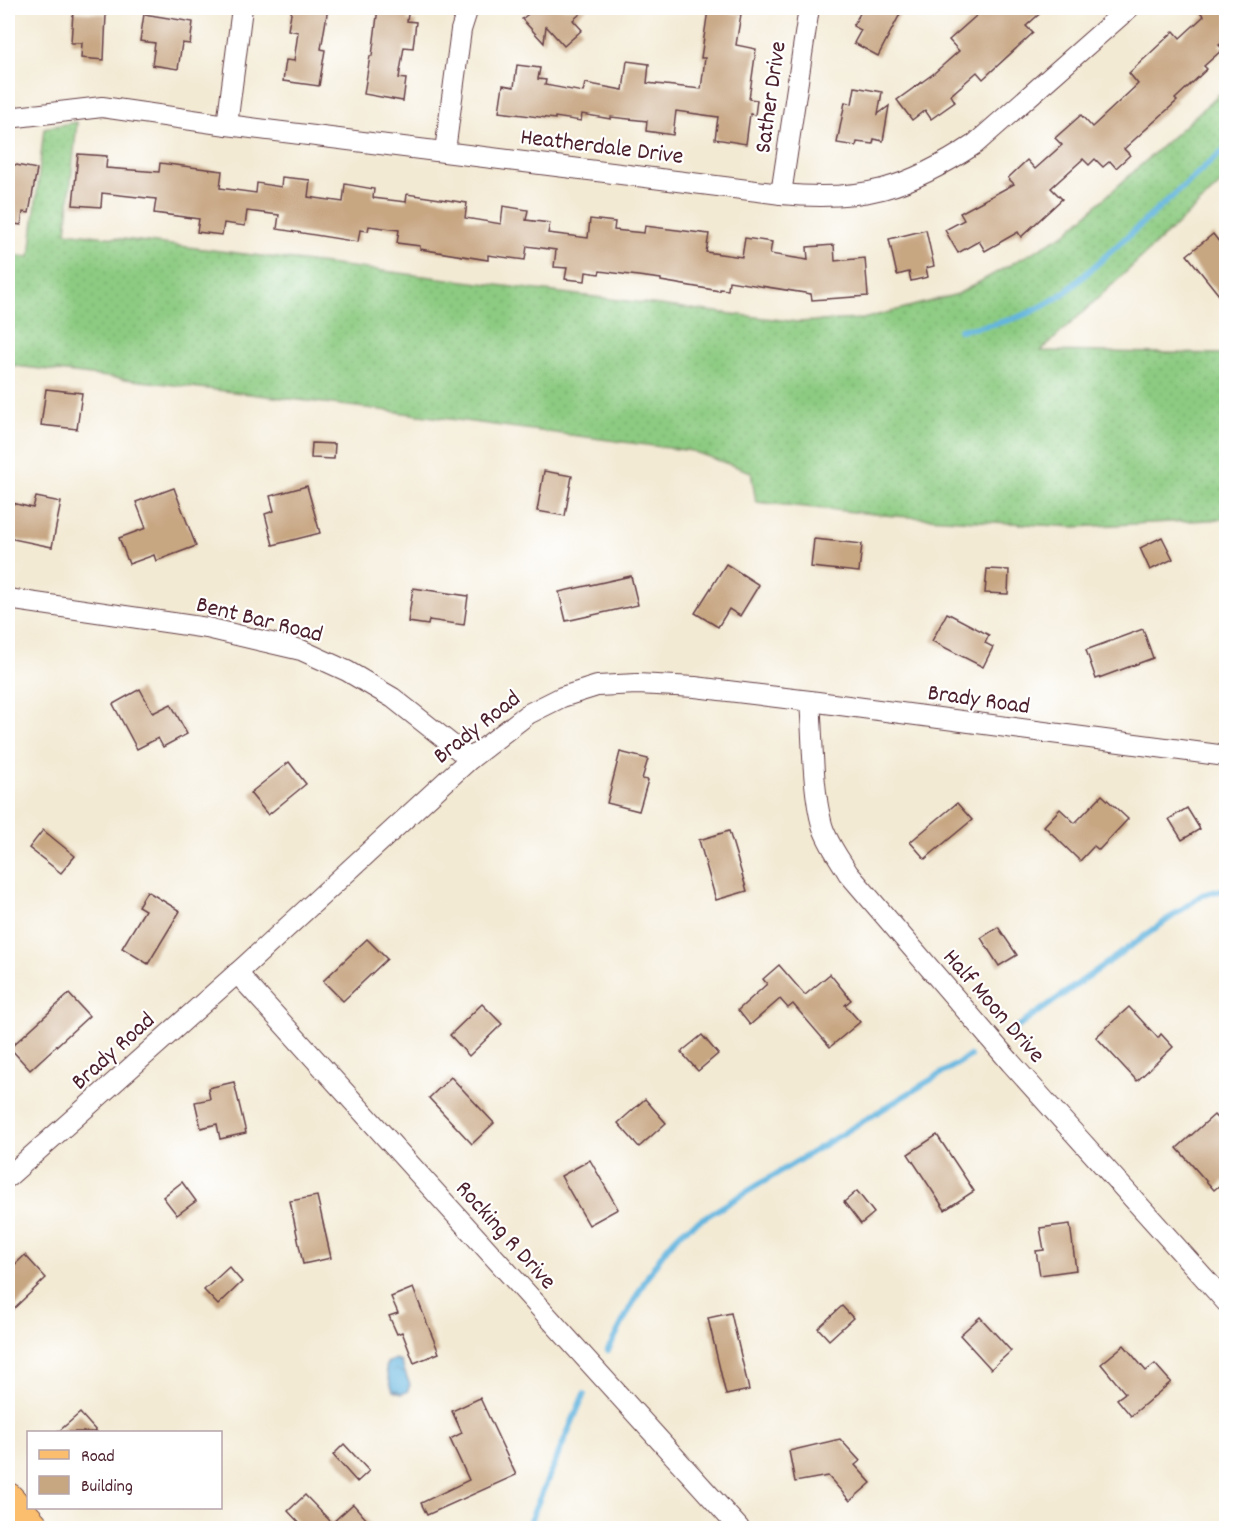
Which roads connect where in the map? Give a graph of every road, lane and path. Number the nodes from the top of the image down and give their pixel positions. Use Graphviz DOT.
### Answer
graph roads {
  1 [pos="242,8"];
  2 [pos="468,8"];
  3 [pos="808,8"];
  4 [pos="1129,8"];
  5 [pos="8,118"];
  6 [pos="227,124"];
  7 [pos="445,151"];
  8 [pos="781,194"];
  9 [pos="8,599"];
  10 [pos="810,701"];
  11 [pos="1227,756"];
  12 [pos="470,759"];
  13 [pos="237,973"];
  14 [pos="8,1177"];
  15 [pos="1227,1302"];
  16 [pos="9,1503"];
  17 [pos="34,1528"];
  18 [pos="739,1528"];
  1 -- 6 [label="street"];
  2 -- 7 [label="street"];
  3 -- 8 [label="street, Sather Drive"];
  4 -- 8 [label="street, Heatherdale Drive"];
  5 -- 6 [label="street, Heatherdale Drive"];
  6 -- 7 [label="street, Heatherdale Drive"];
  7 -- 8 [label="street, Heatherdale Drive"];
  9 -- 12 [label="street, Bent Bar Road"];
  10 -- 11 [label="street, Brady Road"];
  10 -- 12 [label="street, Brady Road"];
  10 -- 15 [label="street, Half Moon Drive"];
  12 -- 13 [label="street, Brady Road"];
  13 -- 14 [label="street, Brady Road"];
  13 -- 18 [label="street, Rocking R Drive"];
  16 -- 17 [label="main road"];
}
